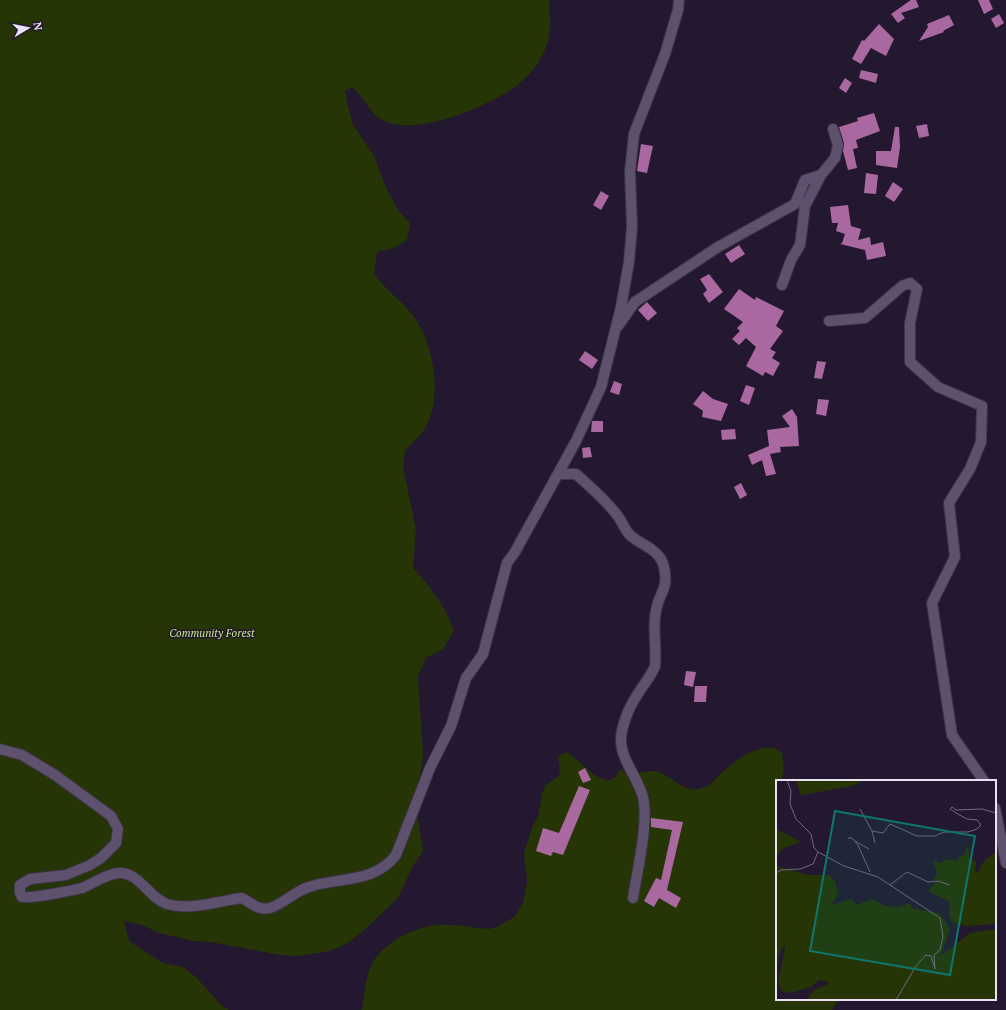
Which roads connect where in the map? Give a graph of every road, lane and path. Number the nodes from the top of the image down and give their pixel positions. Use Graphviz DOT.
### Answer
graph roads {
  1 [pos="679,0"];
  2 [pos="833,129"];
  3 [pos="821,175"];
  4 [pos="782,285"];
  5 [pos="828,321"];
  6 [pos="614,332"];
  7 [pos="558,474"];
  8 [pos="0,749"];
  9 [pos="983,780"];
  10 [pos="996,813"];
  11 [pos="1006,863"];
  12 [pos="632,898"];
  1 -- 6 [label="street"];
  2 -- 3 [label="street"];
  3 -- 4 [label="street"];
  3 -- 6 [label="street"];
  5 -- 9 [label="street"];
  6 -- 7 [label="street"];
  7 -- 8 [label="street"];
  7 -- 12 [label="street"];
  10 -- 11 [label="street"];
}
